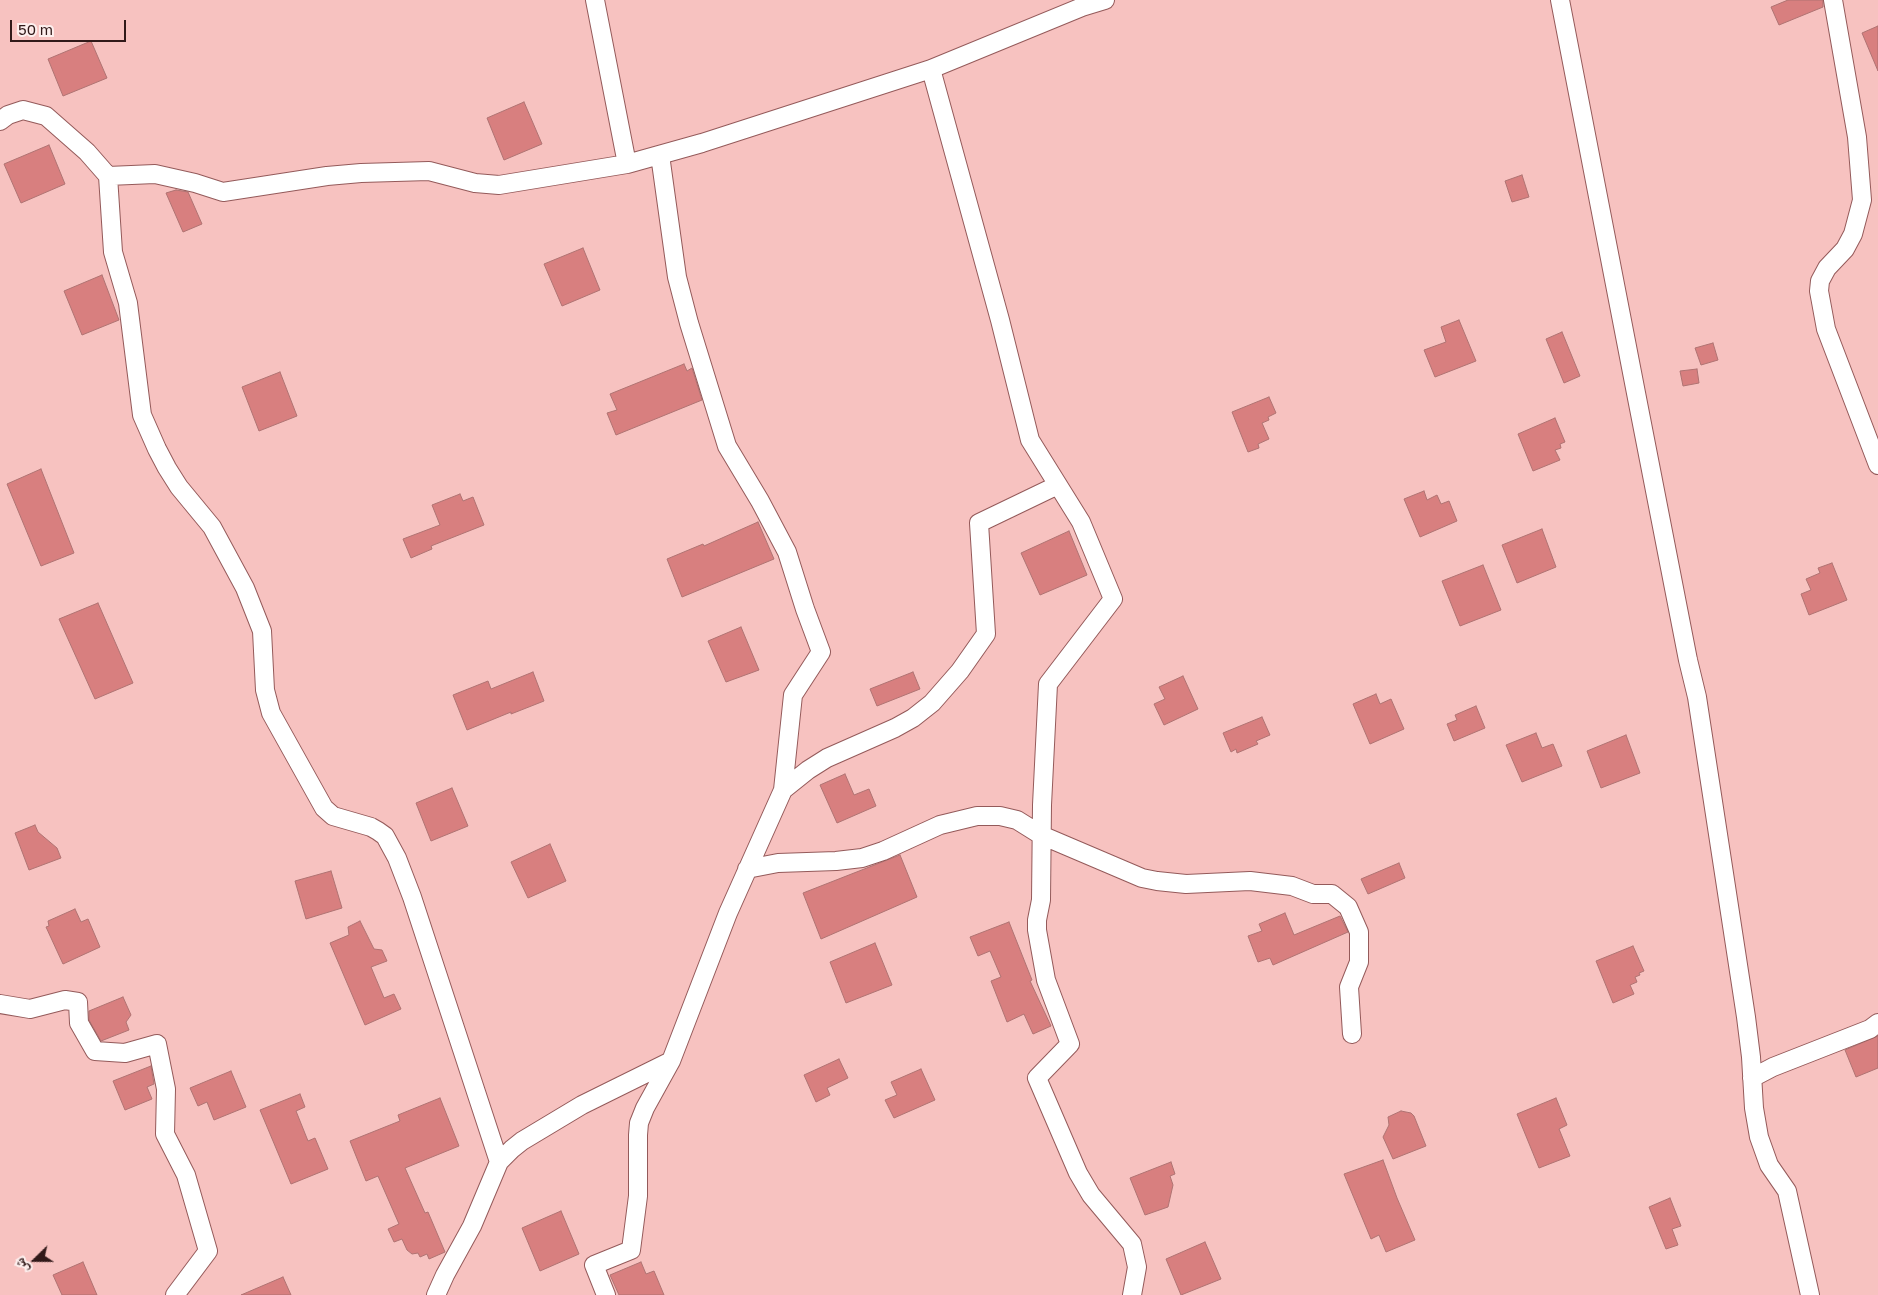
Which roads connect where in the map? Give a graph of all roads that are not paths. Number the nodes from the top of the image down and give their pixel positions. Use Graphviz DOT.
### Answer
graph roads {
  1 [pos="595,0"];
  2 [pos="1105,0"];
  3 [pos="1560,0"];
  4 [pos="1833,0"];
  5 [pos="931,69"];
  6 [pos="0,121"];
  7 [pos="660,155"];
  8 [pos="627,164"];
  9 [pos="108,176"];
  10 [pos="1870,198"];
  11 [pos="1878,465"];
  12 [pos="1058,485"];
  13 [pos="783,790"];
  14 [pos="1041,835"];
  15 [pos="747,869"];
  16 [pos="0,1004"];
  17 [pos="1878,1023"];
  18 [pos="1352,1034"];
  19 [pos="671,1061"];
  20 [pos="1752,1078"];
  21 [pos="499,1162"];
  22 [pos="175,1295"];
  23 [pos="436,1295"];
  24 [pos="606,1295"];
  25 [pos="1132,1295"];
  26 [pos="1810,1295"];
  1 -- 8 [label="street"];
  2 -- 5 [label="street"];
  3 -- 20 [label="street"];
  4 -- 10 [label="street"];
  5 -- 7 [label="street"];
  5 -- 12 [label="street"];
  6 -- 9 [label="street"];
  7 -- 8 [label="street"];
  7 -- 13 [label="street"];
  8 -- 9 [label="street"];
  9 -- 21 [label="street"];
  10 -- 11 [label="street"];
  12 -- 13 [label="street"];
  12 -- 14 [label="street"];
  13 -- 15 [label="street"];
  14 -- 15 [label="street"];
  14 -- 18 [label="street"];
  14 -- 25 [label="street"];
  15 -- 19 [label="street"];
  16 -- 22 [label="street"];
  17 -- 20 [label="street"];
  19 -- 21 [label="street"];
  19 -- 24 [label="street"];
  20 -- 26 [label="street"];
  21 -- 23 [label="street"];
}
